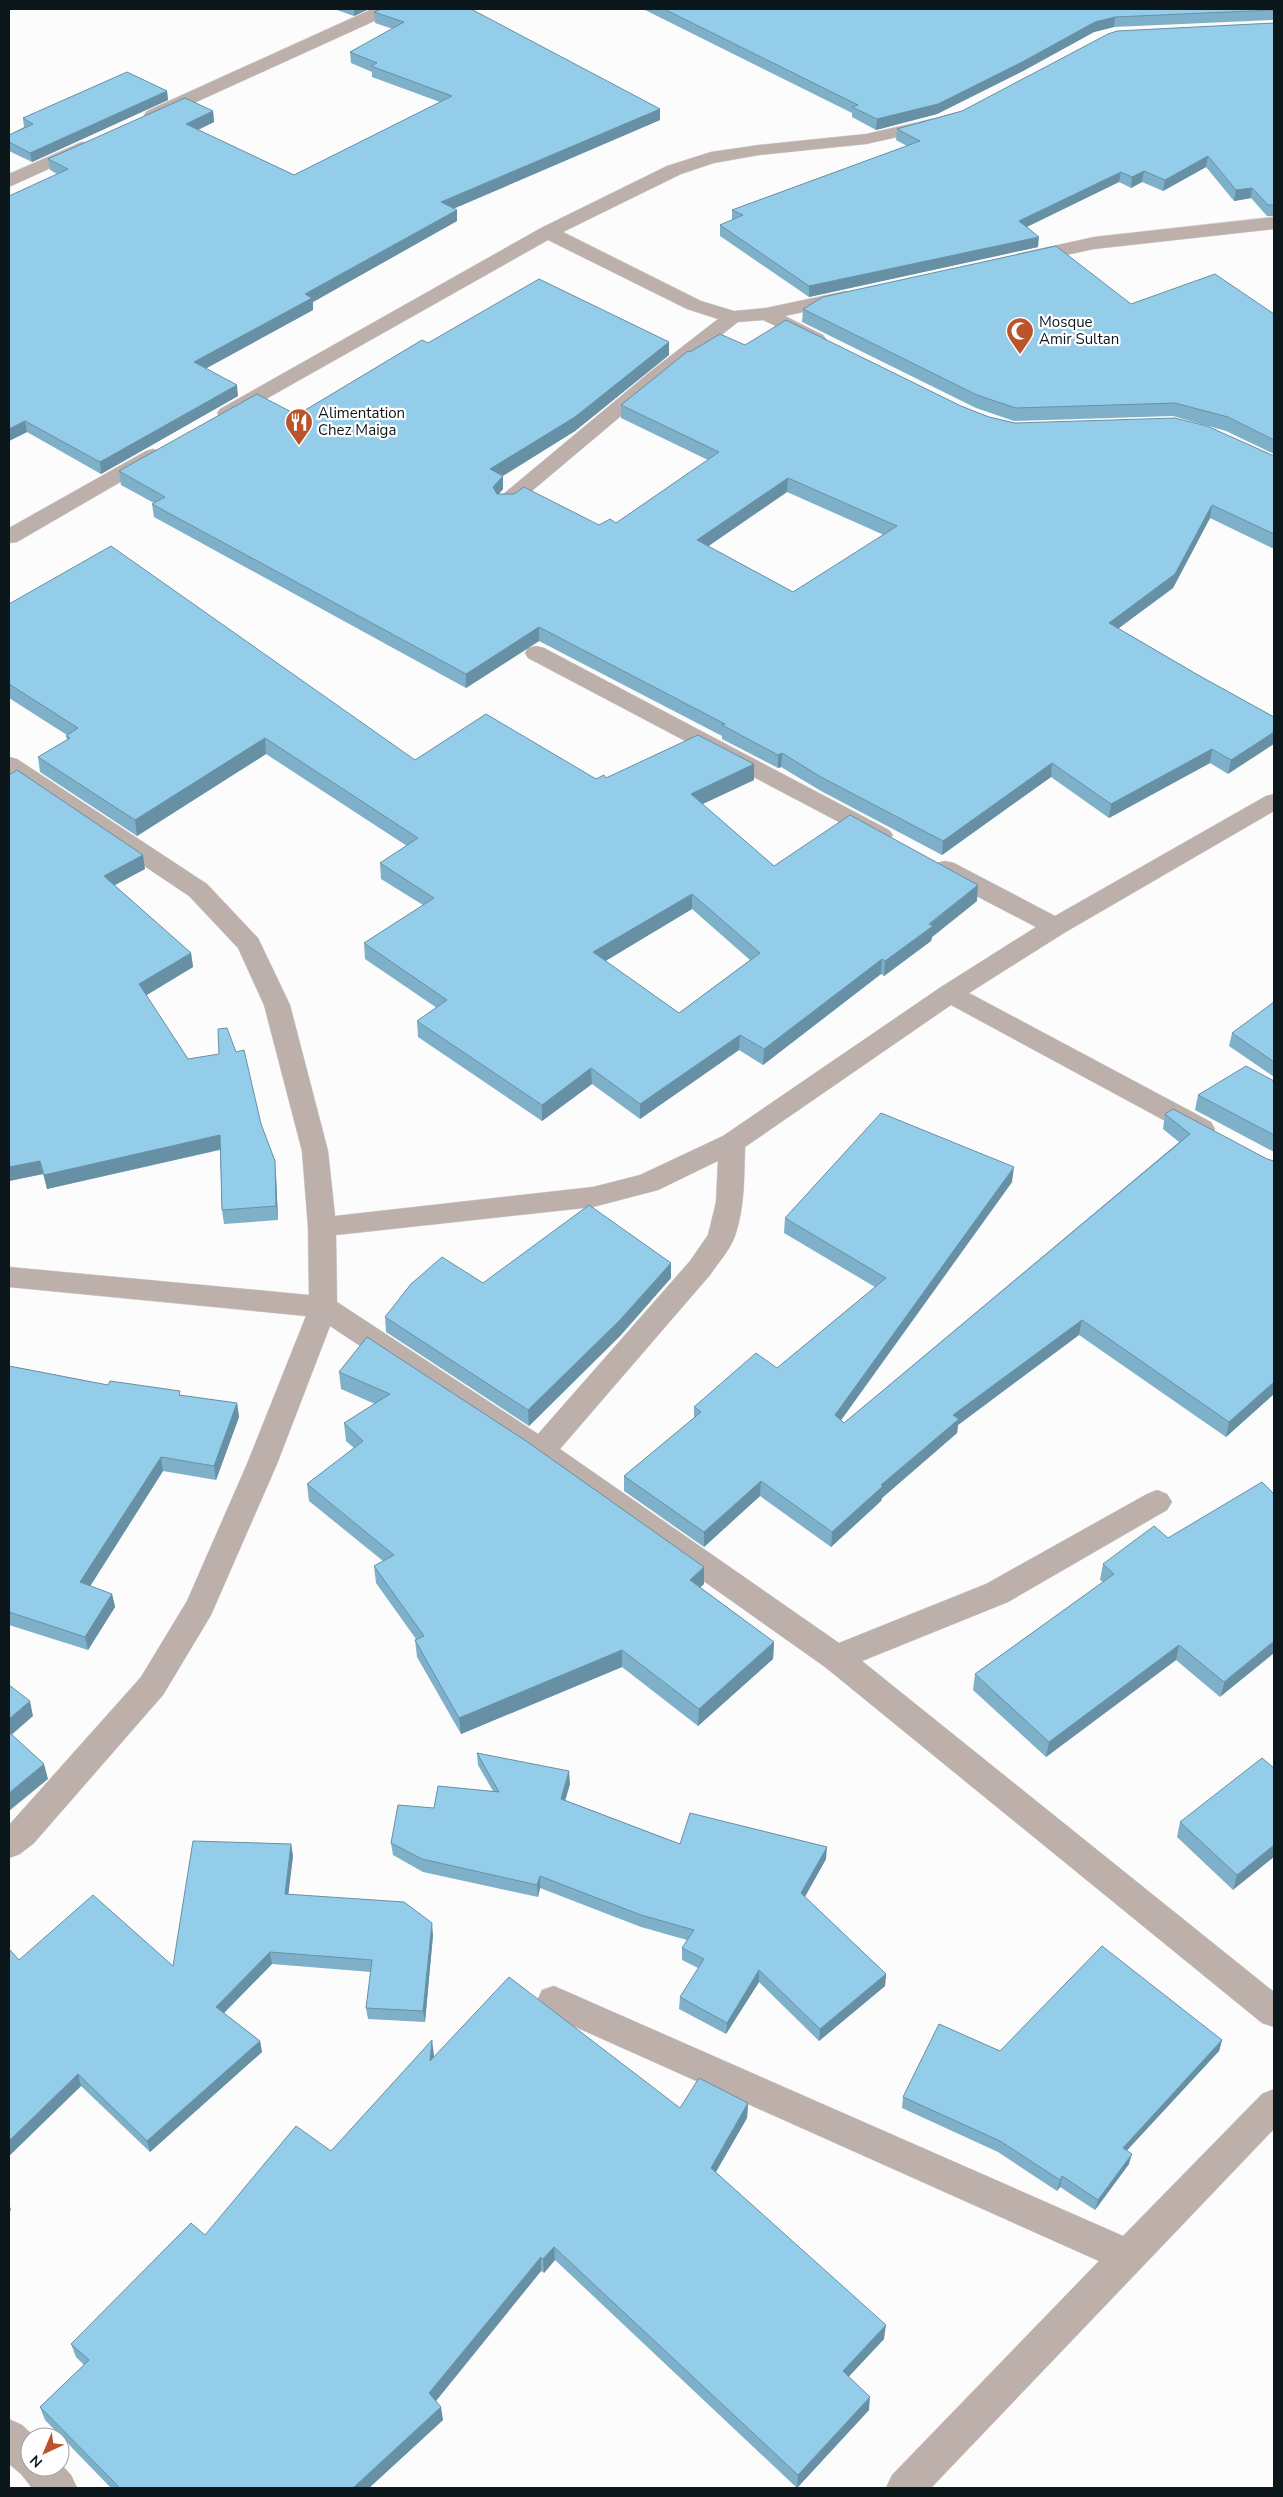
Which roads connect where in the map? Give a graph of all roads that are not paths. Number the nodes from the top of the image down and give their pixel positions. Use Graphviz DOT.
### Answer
graph roads {
  1 [pos="386,9"];
  2 [pos="952,116"];
  3 [pos="140,121"];
  4 [pos="96,141"];
  5 [pos="9,181"];
  6 [pos="1274,224"];
  7 [pos="548,232"];
  8 [pos="1007,262"];
  9 [pos="863,293"];
  10 [pos="766,314"];
  11 [pos="733,317"];
  12 [pos="836,349"];
  13 [pos="207,424"];
  14 [pos="173,444"];
  15 [pos="506,501"];
  16 [pos="9,537"];
  17 [pos="536,652"];
  18 [pos="9,764"];
  19 [pos="1274,801"];
  20 [pos="900,845"];
  21 [pos="926,859"];
  22 [pos="1055,927"];
  23 [pos="950,994"];
  24 [pos="1226,1142"];
  25 [pos="732,1143"];
  26 [pos="322,1227"];
  27 [pos="9,1277"];
  28 [pos="323,1308"];
  29 [pos="541,1450"];
  30 [pos="1157,1502"];
  31 [pos="836,1658"];
  32 [pos="9,1844"];
  33 [pos="554,2001"];
  34 [pos="1274,2012"];
  35 [pos="1274,2105"];
  36 [pos="1128,2256"];
  37 [pos="9,2438"];
  38 [pos="20,2450"];
  39 [pos="47,2477"];
  40 [pos="58,2488"];
  41 [pos="905,2488"];
  1 -- 3 [label="street"];
  2 -- 7 [label="street"];
  4 -- 5 [label="street"];
  6 -- 8 [label="street"];
  7 -- 11 [label="street"];
  7 -- 13 [label="street"];
  9 -- 10 [label="street"];
  10 -- 11 [label="street"];
  10 -- 12 [label="street"];
  11 -- 15 [label="street"];
  14 -- 16 [label="street"];
  17 -- 20 [label="street"];
  18 -- 26 [label="street"];
  19 -- 22 [label="street"];
  21 -- 22 [label="street"];
  22 -- 23 [label="street"];
  23 -- 24 [label="street"];
  23 -- 25 [label="street"];
  25 -- 26 [label="street"];
  25 -- 29 [label="street"];
  26 -- 28 [label="street"];
  27 -- 28 [label="street"];
  28 -- 29 [label="street"];
  28 -- 32 [label="street"];
  29 -- 31 [label="street"];
  30 -- 31 [label="street"];
  31 -- 34 [label="street"];
  33 -- 36 [label="street"];
  35 -- 36 [label="street"];
  36 -- 41 [label="street"];
  37 -- 38 [label="street"];
  39 -- 40 [label="street"];
}
